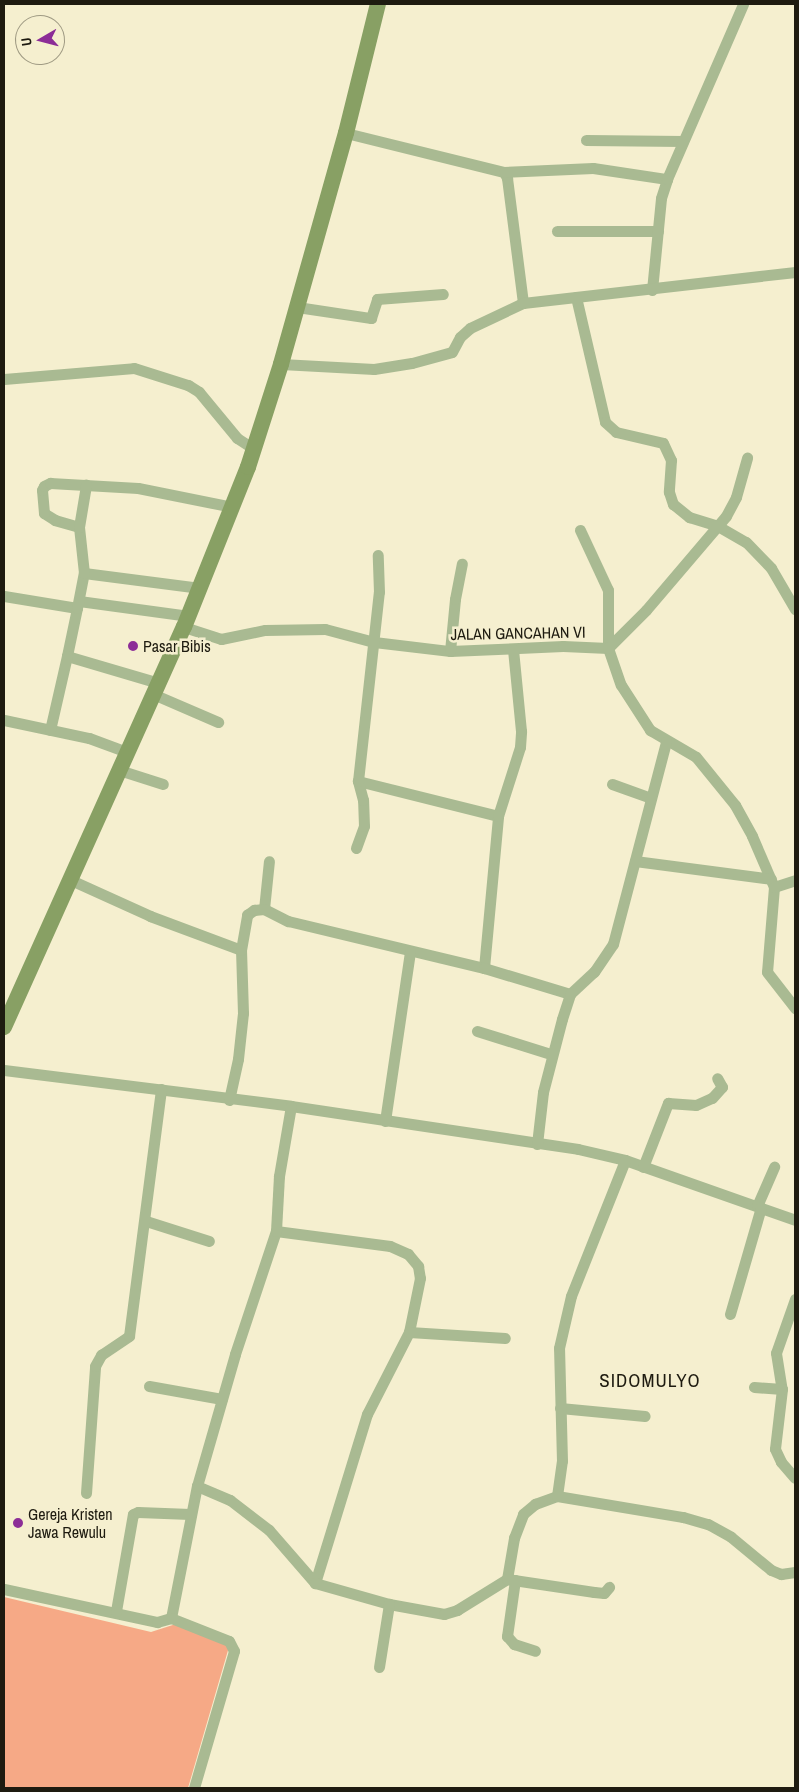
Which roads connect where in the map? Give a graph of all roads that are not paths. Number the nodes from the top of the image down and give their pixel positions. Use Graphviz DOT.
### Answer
graph roads {
  1 [pos="378,4"];
  2 [pos="743,4"];
  3 [pos="346,133"];
  4 [pos="586,140"];
  5 [pos="683,141"];
  6 [pos="504,172"];
  7 [pos="667,178"];
  8 [pos="557,230"];
  9 [pos="658,231"];
  10 [pos="795,272"];
  11 [pos="652,290"];
  12 [pos="443,294"];
  13 [pos="576,297"];
  14 [pos="523,303"];
  15 [pos="297,307"];
  16 [pos="281,364"];
  17 [pos="4,379"];
  18 [pos="254,449"];
  19 [pos="747,458"];
  20 [pos="86,485"];
  21 [pos="232,508"];
  22 [pos="716,525"];
  23 [pos="79,527"];
  24 [pos="580,530"];
  25 [pos="378,555"];
  26 [pos="462,564"];
  27 [pos="84,573"];
  28 [pos="200,588"];
  29 [pos="4,596"];
  30 [pos="78,605"];
  31 [pos="795,609"];
  32 [pos="187,622"];
  33 [pos="374,642"];
  34 [pos="608,648"];
  35 [pos="512,649"];
  36 [pos="450,651"];
  37 [pos="67,656"];
  38 [pos="156,689"];
  39 [pos="4,720"];
  40 [pos="218,722"];
  41 [pos="50,730"];
  42 [pos="666,742"];
  43 [pos="127,752"];
  44 [pos="119,770"];
  45 [pos="358,781"];
  46 [pos="162,784"];
  47 [pos="612,784"];
  48 [pos="651,798"];
  49 [pos="498,816"];
  50 [pos="356,848"];
  51 [pos="269,861"];
  52 [pos="635,861"];
  53 [pos="795,880"];
  54 [pos="73,881"];
  55 [pos="772,883"];
  56 [pos="264,909"];
  57 [pos="241,950"];
  58 [pos="410,952"];
  59 [pos="484,968"];
  60 [pos="570,994"];
  61 [pos="795,1008"];
  62 [pos="4,1027"];
  63 [pos="477,1030"];
  64 [pos="551,1054"];
  65 [pos="4,1070"];
  66 [pos="717,1078"];
  67 [pos="161,1089"];
  68 [pos="229,1100"];
  69 [pos="291,1106"];
  70 [pos="386,1121"];
  71 [pos="537,1144"];
  72 [pos="625,1160"];
  73 [pos="643,1167"];
  74 [pos="774,1167"];
  75 [pos="759,1207"];
  76 [pos="795,1220"];
  77 [pos="146,1221"];
  78 [pos="276,1231"];
  79 [pos="209,1241"];
  80 [pos="795,1299"];
  81 [pos="730,1314"];
  82 [pos="409,1332"];
  83 [pos="505,1338"];
  84 [pos="150,1386"];
  85 [pos="754,1387"];
  86 [pos="782,1389"];
  87 [pos="222,1399"];
  88 [pos="560,1408"];
  89 [pos="645,1416"];
  90 [pos="795,1478"];
  91 [pos="197,1486"];
  92 [pos="86,1493"];
  93 [pos="557,1496"];
  94 [pos="190,1514"];
  95 [pos="795,1572"];
  96 [pos="511,1580"];
  97 [pos="315,1583"];
  98 [pos="609,1587"];
  99 [pos="4,1589"];
  100 [pos="389,1604"];
  101 [pos="116,1611"];
  102 [pos="171,1618"];
  103 [pos="535,1652"];
  104 [pos="379,1667"];
  105 [pos="194,1788"];
  1 -- 3 [label="main road"];
  2 -- 5 [label="street"];
  3 -- 6 [label="street"];
  3 -- 15 [label="main road"];
  4 -- 5 [label="street"];
  5 -- 7 [label="street"];
  6 -- 7 [label="street"];
  6 -- 14 [label="street"];
  7 -- 9 [label="street"];
  8 -- 9 [label="street"];
  9 -- 11 [label="street"];
  10 -- 11 [label="street"];
  11 -- 13 [label="street"];
  12 -- 15 [label="street"];
  13 -- 14 [label="street"];
  13 -- 22 [label="street"];
  14 -- 16 [label="street"];
  15 -- 16 [label="main road"];
  16 -- 18 [label="main road"];
  17 -- 18 [label="street"];
  18 -- 21 [label="main road"];
  19 -- 22 [label="street"];
  20 -- 21 [label="street"];
  20 -- 23 [label="street"];
  20 -- 23 [label="street"];
  21 -- 28 [label="main road"];
  22 -- 31 [label="street"];
  22 -- 34 [label="street"];
  23 -- 27 [label="street"];
  24 -- 34 [label="street"];
  25 -- 33 [label="street"];
  26 -- 36 [label="street"];
  27 -- 28 [label="street"];
  27 -- 30 [label="street"];
  28 -- 32 [label="main road"];
  29 -- 30 [label="street, JALAN GANCAHAN VI"];
  30 -- 32 [label="street, JALAN GANCAHAN VI"];
  30 -- 37 [label="street"];
  32 -- 33 [label="street, JALAN GANCAHAN VI"];
  32 -- 38 [label="main road"];
  33 -- 36 [label="street, JALAN GANCAHAN VI"];
  33 -- 45 [label="street"];
  34 -- 35 [label="street, JALAN GANCAHAN VI"];
  34 -- 42 [label="street, JALAN GANCAHAN VI"];
  35 -- 36 [label="street, JALAN GANCAHAN VI"];
  35 -- 49 [label="street"];
  37 -- 38 [label="street"];
  37 -- 41 [label="street"];
  38 -- 40 [label="street"];
  38 -- 43 [label="main road"];
  39 -- 41 [label="street"];
  41 -- 43 [label="street"];
  42 -- 48 [label="street"];
  42 -- 55 [label="street, JALAN GANCAHAN VI"];
  43 -- 44 [label="main road"];
  44 -- 46 [label="street"];
  44 -- 54 [label="main road"];
  45 -- 49 [label="street"];
  45 -- 50 [label="street"];
  47 -- 48 [label="street"];
  48 -- 52 [label="street"];
  49 -- 59 [label="street"];
  51 -- 56 [label="street"];
  52 -- 55 [label="street"];
  52 -- 60 [label="street"];
  53 -- 55 [label="street"];
  54 -- 57 [label="street"];
  54 -- 62 [label="main road"];
  55 -- 61 [label="street, JALAN GANCAHAN VI"];
  56 -- 57 [label="street"];
  56 -- 58 [label="street"];
  57 -- 68 [label="street"];
  58 -- 59 [label="street"];
  58 -- 70 [label="street"];
  59 -- 60 [label="street"];
  60 -- 64 [label="street"];
  63 -- 64 [label="street"];
  64 -- 71 [label="street"];
  65 -- 67 [label="street"];
  66 -- 73 [label="street"];
  67 -- 68 [label="street"];
  67 -- 77 [label="street"];
  68 -- 69 [label="street"];
  69 -- 70 [label="street"];
  69 -- 78 [label="street"];
  70 -- 71 [label="street"];
  71 -- 72 [label="street"];
  72 -- 73 [label="street"];
  72 -- 88 [label="street"];
  73 -- 75 [label="street"];
  74 -- 75 [label="street"];
  75 -- 76 [label="street"];
  75 -- 81 [label="street"];
  77 -- 79 [label="street"];
  77 -- 92 [label="street"];
  78 -- 82 [label="street"];
  78 -- 87 [label="street"];
  80 -- 86 [label="street"];
  82 -- 83 [label="street"];
  82 -- 97 [label="street"];
  84 -- 87 [label="street"];
  85 -- 86 [label="street"];
  86 -- 90 [label="street"];
  87 -- 91 [label="street"];
  88 -- 89 [label="street"];
  88 -- 93 [label="street"];
  91 -- 94 [label="street"];
  91 -- 97 [label="street"];
  93 -- 95 [label="street"];
  93 -- 96 [label="street"];
  94 -- 101 [label="street"];
  94 -- 102 [label="street"];
  96 -- 98 [label="street"];
  96 -- 100 [label="street"];
  96 -- 103 [label="street"];
  97 -- 100 [label="street"];
  99 -- 101 [label="street"];
  100 -- 104 [label="street"];
  101 -- 102 [label="street"];
  102 -- 105 [label="street"];
}
